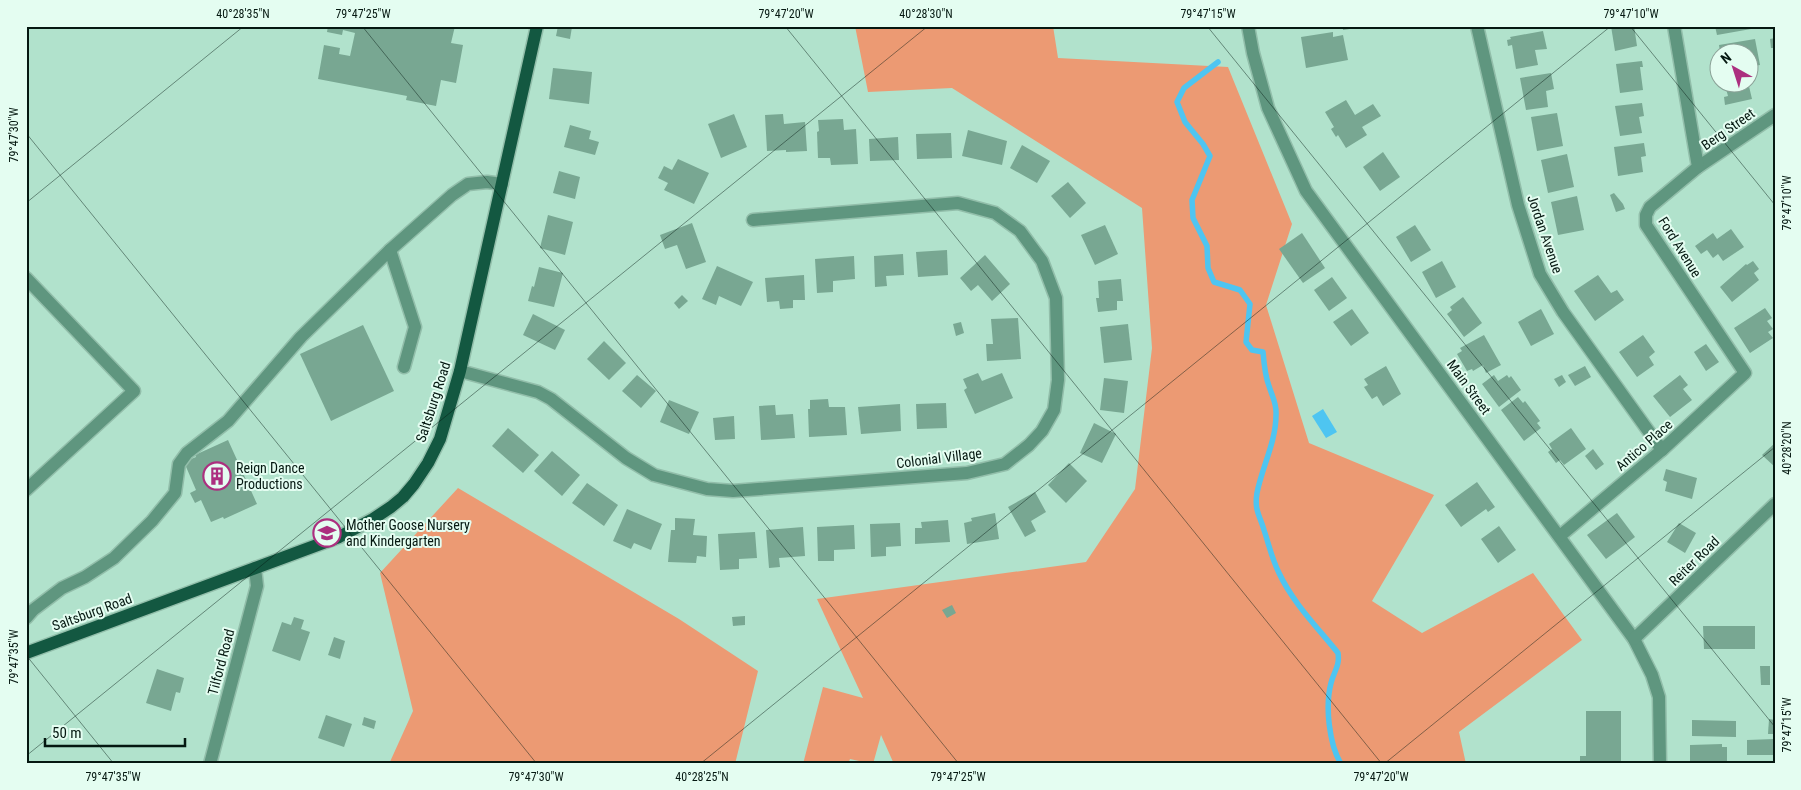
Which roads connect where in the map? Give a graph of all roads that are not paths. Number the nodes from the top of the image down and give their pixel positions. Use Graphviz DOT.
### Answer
graph roads {
  1 [pos="537,26"];
  2 [pos="1248,26"];
  3 [pos="1477,26"];
  4 [pos="1674,26"];
  5 [pos="1775,115"];
  6 [pos="1698,168"];
  7 [pos="502,184"];
  8 [pos="752,220"];
  9 [pos="390,250"];
  10 [pos="26,278"];
  11 [pos="404,367"];
  12 [pos="460,371"];
  13 [pos="1745,373"];
  14 [pos="1662,450"];
  15 [pos="26,490"];
  16 [pos="1775,504"];
  17 [pos="1560,536"];
  18 [pos="255,568"];
  19 [pos="26,618"];
  20 [pos="1634,639"];
  21 [pos="26,653"];
  22 [pos="210,764"];
  23 [pos="1660,764"];
  1 -- 7 [label="main road, Saltsburg Road"];
  2 -- 17 [label="street, Main Street"];
  3 -- 14 [label="street, Jordan Avenue"];
  4 -- 6 [label="street"];
  5 -- 6 [label="street, Berg Street"];
  6 -- 13 [label="street, Ford Avenue"];
  7 -- 9 [label="street"];
  7 -- 12 [label="main road, Saltsburg Road"];
  8 -- 12 [label="street, Colonial Village"];
  9 -- 11 [label="street"];
  9 -- 19 [label="street"];
  10 -- 15 [label="street"];
  12 -- 18 [label="main road, Saltsburg Road"];
  13 -- 14 [label="street, Antico Place"];
  14 -- 17 [label="street, Antico Place"];
  16 -- 20 [label="street, Reiter Road"];
  17 -- 20 [label="street, Main Street"];
  18 -- 21 [label="main road, Saltsburg Road"];
  18 -- 22 [label="street, Tilford Road"];
  20 -- 23 [label="street, Main Street"];
}
